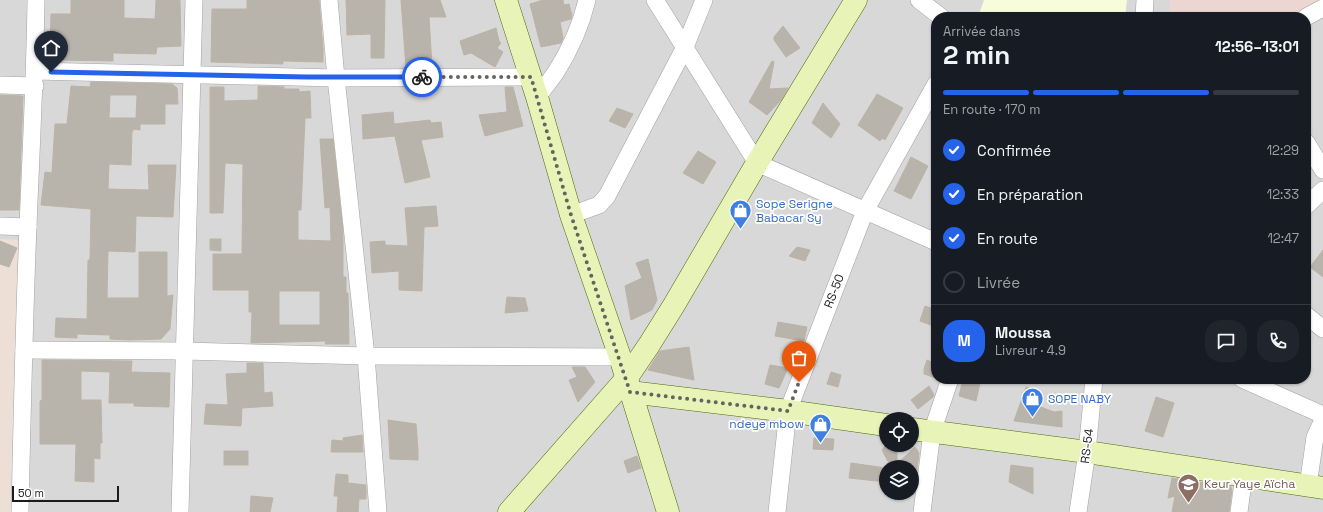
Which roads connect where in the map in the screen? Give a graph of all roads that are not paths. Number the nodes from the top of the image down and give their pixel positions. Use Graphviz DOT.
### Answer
graph roads {
  1 [pos="36,0"];
  2 [pos="194,0"];
  3 [pos="329,0"];
  4 [pos="506,0"];
  5 [pos="587,0"];
  6 [pos="655,0"];
  7 [pos="704,0"];
  8 [pos="856,0"];
  9 [pos="919,0"];
  10 [pos="1145,0"];
  11 [pos="1323,8"];
  12 [pos="935,12"];
  13 [pos="1144,12"];
  14 [pos="1311,14"];
  15 [pos="685,48"];
  16 [pos="192,76"];
  17 [pos="336,78"];
  18 [pos="35,79"];
  19 [pos="0,85"];
  20 [pos="534,87"];
  21 [pos="931,93"];
  22 [pos="1311,150"];
  23 [pos="757,163"];
  24 [pos="1323,170"];
  25 [pos="1323,190"];
  26 [pos="1311,201"];
  27 [pos="865,211"];
  28 [pos="571,215"];
  29 [pos="0,226"];
  30 [pos="28,227"];
  31 [pos="931,240"];
  32 [pos="1311,319"];
  33 [pos="1323,329"];
  34 [pos="24,350"];
  35 [pos="185,351"];
  36 [pos="366,356"];
  37 [pos="620,357"];
  38 [pos="947,384"];
  39 [pos="1094,384"];
  40 [pos="1253,384"];
  41 [pos="628,386"];
  42 [pos="788,411"];
  43 [pos="1323,415"];
  44 [pos="1323,420"];
  45 [pos="879,424"];
  46 [pos="922,430"];
  47 [pos="1087,452"];
  48 [pos="1244,475"];
  49 [pos="1315,487"];
  50 [pos="20,512"];
  51 [pos="180,512"];
  52 [pos="378,512"];
  53 [pos="509,512"];
  54 [pos="668,512"];
  55 [pos="777,512"];
  56 [pos="922,512"];
  57 [pos="1078,512"];
  58 [pos="1239,512"];
  1 -- 18 [label="street"];
  2 -- 16 [label="street"];
  3 -- 17 [label="street"];
  4 -- 20 [label="street"];
  5 -- 20 [label="street"];
  6 -- 15 [label="street"];
  7 -- 15 [label="street"];
  8 -- 23 [label="street"];
  9 -- 12 [label="street"];
  10 -- 13 [label="street"];
  11 -- 14 [label="street"];
  15 -- 23 [label="street"];
  15 -- 28 [label="street"];
  16 -- 17 [label="street"];
  16 -- 18 [label="street"];
  16 -- 35 [label="street"];
  17 -- 20 [label="street"];
  17 -- 36 [label="street"];
  18 -- 19 [label="street"];
  18 -- 30 [label="street"];
  20 -- 28 [label="street"];
  21 -- 27 [label="street, RS-50"];
  22 -- 24 [label="street"];
  23 -- 27 [label="street"];
  23 -- 41 [label="street"];
  25 -- 26 [label="street"];
  27 -- 31 [label="street"];
  27 -- 42 [label="street, RS-50"];
  28 -- 37 [label="street"];
  29 -- 30 [label="street"];
  30 -- 34 [label="street"];
  32 -- 33 [label="street"];
  34 -- 35 [label="street"];
  34 -- 50 [label="street"];
  35 -- 36 [label="street"];
  35 -- 51 [label="street"];
  36 -- 37 [label="street"];
  36 -- 52 [label="street"];
  37 -- 41 [label="street"];
  38 -- 46 [label="street"];
  39 -- 47 [label="street, RS-54"];
  40 -- 43 [label="street"];
  41 -- 42 [label="street"];
  41 -- 53 [label="street"];
  41 -- 54 [label="street"];
  42 -- 45 [label="street"];
  42 -- 55 [label="street, RS-50"];
  44 -- 49 [label="street"];
  46 -- 47 [label="street"];
  46 -- 56 [label="street"];
  47 -- 48 [label="street"];
  47 -- 57 [label="street, RS-54"];
  48 -- 49 [label="street"];
  48 -- 58 [label="street"];
}
